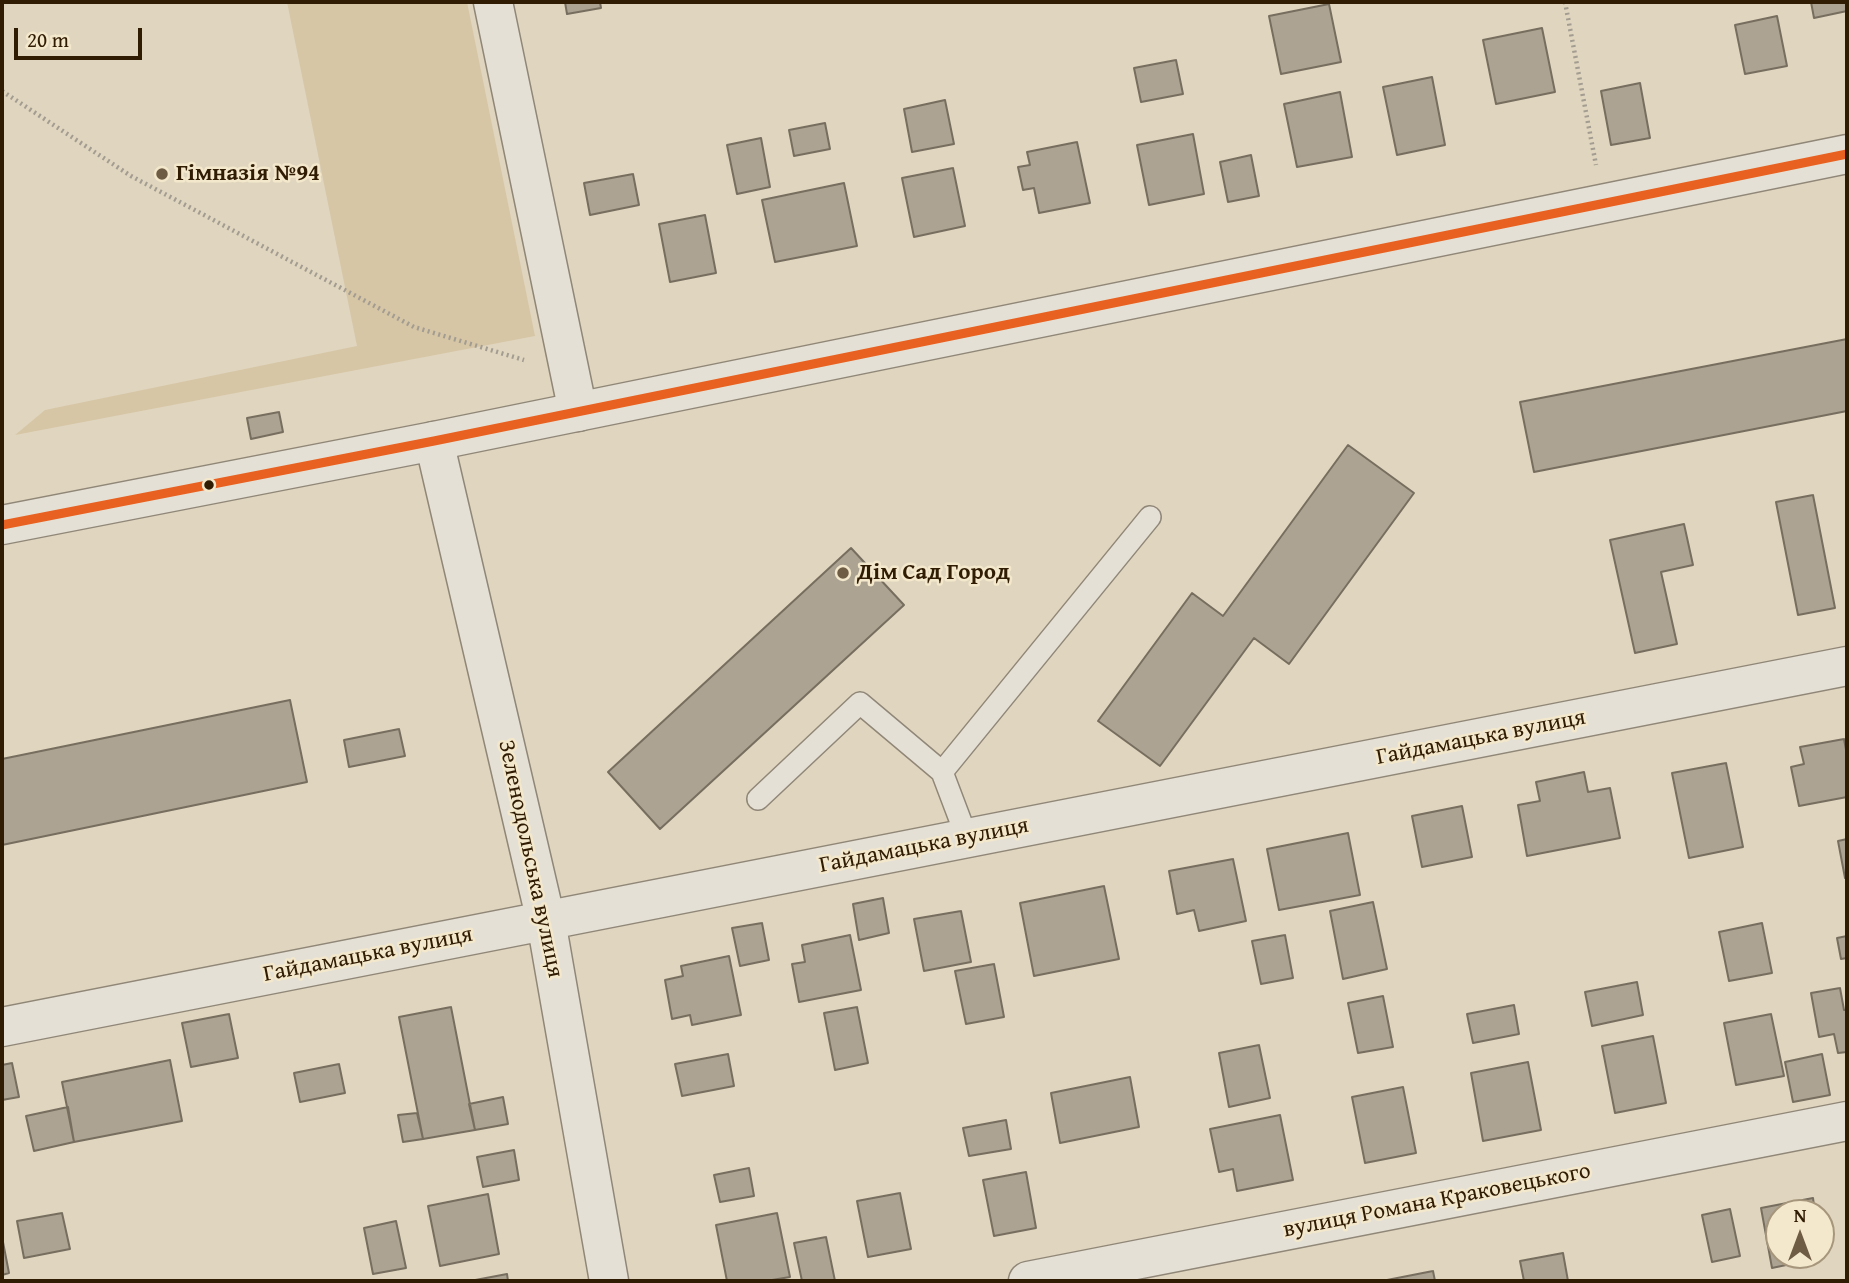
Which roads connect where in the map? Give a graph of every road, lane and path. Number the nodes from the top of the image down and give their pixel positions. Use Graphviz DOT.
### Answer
graph roads {
  1 [pos="493,2"];
  2 [pos="1565,2"];
  3 [pos="2,91"];
  4 [pos="1847,154"];
  5 [pos="1603,204"];
  6 [pos="533,369"];
  7 [pos="578,412"];
  8 [pos="434,441"];
  9 [pos="1150,517"];
  10 [pos="2,525"];
  11 [pos="1847,666"];
  12 [pos="942,772"];
  13 [pos="758,799"];
  14 [pos="967,838"];
  15 [pos="546,921"];
  16 [pos="2,1027"];
  17 [pos="1847,1121"];
  18 [pos="609,1281"];
  19 [pos="1028,1281"];
  1 -- 7 [label="street"];
  2 -- 5 [label="path"];
  3 -- 6 [label="path"];
  4 -- 5 [label="street"];
  5 -- 7 [label="street"];
  7 -- 8 [label="street"];
  8 -- 10 [label="street"];
  8 -- 15 [label="street, Зеленодольська вулиця"];
  9 -- 12 [label="lane"];
  11 -- 14 [label="street, Гайдамацька вулиця"];
  12 -- 13 [label="lane"];
  12 -- 14 [label="lane"];
  14 -- 15 [label="street, Гайдамацька вулиця"];
  15 -- 16 [label="street, Гайдамацька вулиця"];
  15 -- 18 [label="street, Зеленодольська вулиця"];
  17 -- 19 [label="street, вулиця Романа Краковецького"];
}
